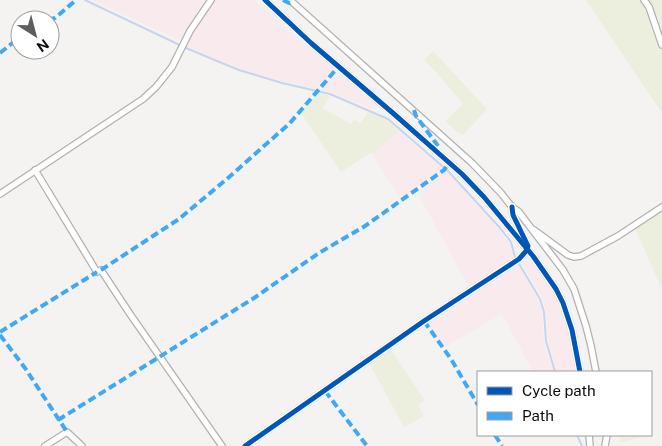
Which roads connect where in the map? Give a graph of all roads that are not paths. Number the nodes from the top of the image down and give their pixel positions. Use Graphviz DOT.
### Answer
graph roads {
  1 [pos="210,0"];
  2 [pos="264,0"];
  3 [pos="290,0"];
  4 [pos="644,0"];
  5 [pos="662,45"];
  6 [pos="35,170"];
  7 [pos="0,194"];
  8 [pos="512,207"];
  9 [pos="662,207"];
  10 [pos="530,228"];
  11 [pos="527,250"];
  12 [pos="580,371"];
  13 [pos="596,371"];
  14 [pos="45,446"];
  15 [pos="82,446"];
  16 [pos="222,446"];
  17 [pos="245,446"];
  1 -- 6 [label="street"];
  2 -- 11 [label="street"];
  3 -- 8 [label="street"];
  4 -- 5 [label="street"];
  6 -- 7 [label="street"];
  6 -- 16 [label="street"];
  8 -- 10 [label="street"];
  8 -- 11 [label="street"];
  9 -- 10 [label="street"];
  10 -- 13 [label="street"];
  11 -- 12 [label="street"];
  11 -- 17 [label="street"];
  14 -- 15 [label="street"];
}
